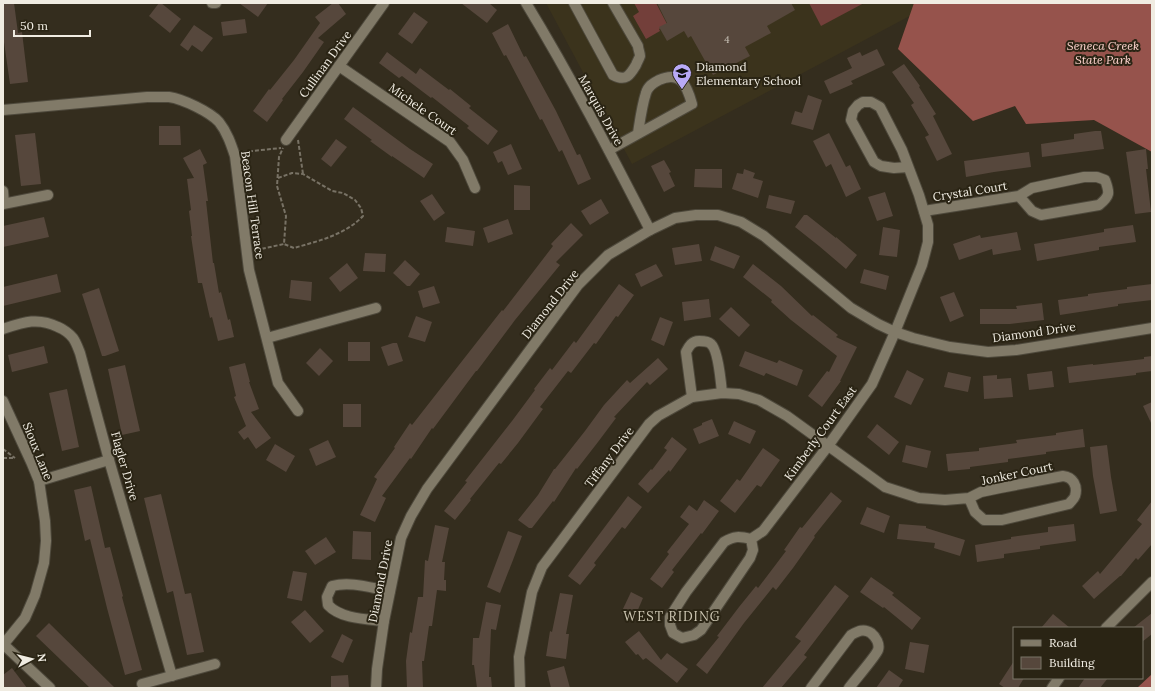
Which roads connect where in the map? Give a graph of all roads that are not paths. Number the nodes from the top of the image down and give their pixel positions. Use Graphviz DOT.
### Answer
graph roads {
  1 [pos="212,3"];
  2 [pos="216,3"];
  3 [pos="384,3"];
  4 [pos="526,3"];
  5 [pos="574,3"];
  6 [pos="613,3"];
  7 [pos="340,66"];
  8 [pos="3,110"];
  9 [pos="638,133"];
  10 [pos="284,144"];
  11 [pos="609,150"];
  12 [pos="908,167"];
  13 [pos="475,188"];
  14 [pos="3,191"];
  15 [pos="48,195"];
  16 [pos="1019,196"];
  17 [pos="4,204"];
  18 [pos="924,211"];
  19 [pos="650,230"];
  20 [pos="376,308"];
  21 [pos="1152,328"];
  22 [pos="3,329"];
  23 [pos="895,332"];
  24 [pos="267,338"];
  25 [pos="722,392"];
  26 [pos="692,397"];
  27 [pos="3,401"];
  28 [pos="298,411"];
  29 [pos="828,446"];
  30 [pos="109,460"];
  31 [pos="38,481"];
  32 [pos="969,498"];
  33 [pos="751,539"];
  34 [pos="1152,582"];
  35 [pos="390,591"];
  36 [pos="384,621"];
  37 [pos="1107,627"];
  38 [pos="3,645"];
  39 [pos="215,664"];
  40 [pos="172,676"];
  41 [pos="1058,679"];
  42 [pos="142,684"];
  43 [pos="50,688"];
  44 [pos="376,688"];
  45 [pos="520,688"];
  46 [pos="811,688"];
  47 [pos="849,688"];
  48 [pos="1052,688"];
  1 -- 2 [label="street"];
  3 -- 7 [label="street, Cullinan Drive"];
  4 -- 11 [label="street, Marquis Drive"];
  5 -- 6 [label="street"];
  7 -- 10 [label="street, Cullinan Drive"];
  7 -- 13 [label="street, Michele Court"];
  8 -- 24 [label="street, Beacon Hill Terrace"];
  9 -- 9 [label="street"];
  9 -- 11 [label="street"];
  11 -- 19 [label="street, Marquis Drive"];
  12 -- 12 [label="street, Kimberly Court East"];
  12 -- 18 [label="street, Kimberly Court East"];
  14 -- 17 [label="street"];
  15 -- 17 [label="street"];
  16 -- 16 [label="street, Crystal Court"];
  16 -- 18 [label="street, Crystal Court"];
  18 -- 23 [label="street, Kimberly Court East"];
  19 -- 23 [label="street, Diamond Drive"];
  19 -- 35 [label="street, Diamond Drive"];
  20 -- 24 [label="street"];
  21 -- 23 [label="street, Diamond Drive"];
  22 -- 30 [label="street, Flagler Drive"];
  23 -- 29 [label="street, Kimberly Court East"];
  24 -- 28 [label="street, Beacon Hill Terrace"];
  25 -- 26 [label="street, Tiffany Drive"];
  25 -- 26 [label="street"];
  25 -- 29 [label="street, Tiffany Drive"];
  26 -- 45 [label="street, Tiffany Drive"];
  27 -- 31 [label="street, Sioux Lane"];
  29 -- 32 [label="street, Jonker Court"];
  29 -- 33 [label="street, Kimberly Court East"];
  30 -- 31 [label="street"];
  30 -- 40 [label="street, Flagler Drive"];
  31 -- 38 [label="street, Sioux Lane"];
  32 -- 32 [label="street, Jonker Court"];
  33 -- 33 [label="street"];
  34 -- 37 [label="street"];
  35 -- 36 [label="street, Diamond Drive"];
  35 -- 36 [label="street"];
  36 -- 44 [label="street, Diamond Drive"];
  38 -- 43 [label="street"];
  39 -- 40 [label="street"];
  40 -- 42 [label="street"];
  41 -- 48 [label="street"];
  46 -- 47 [label="street"];
}
